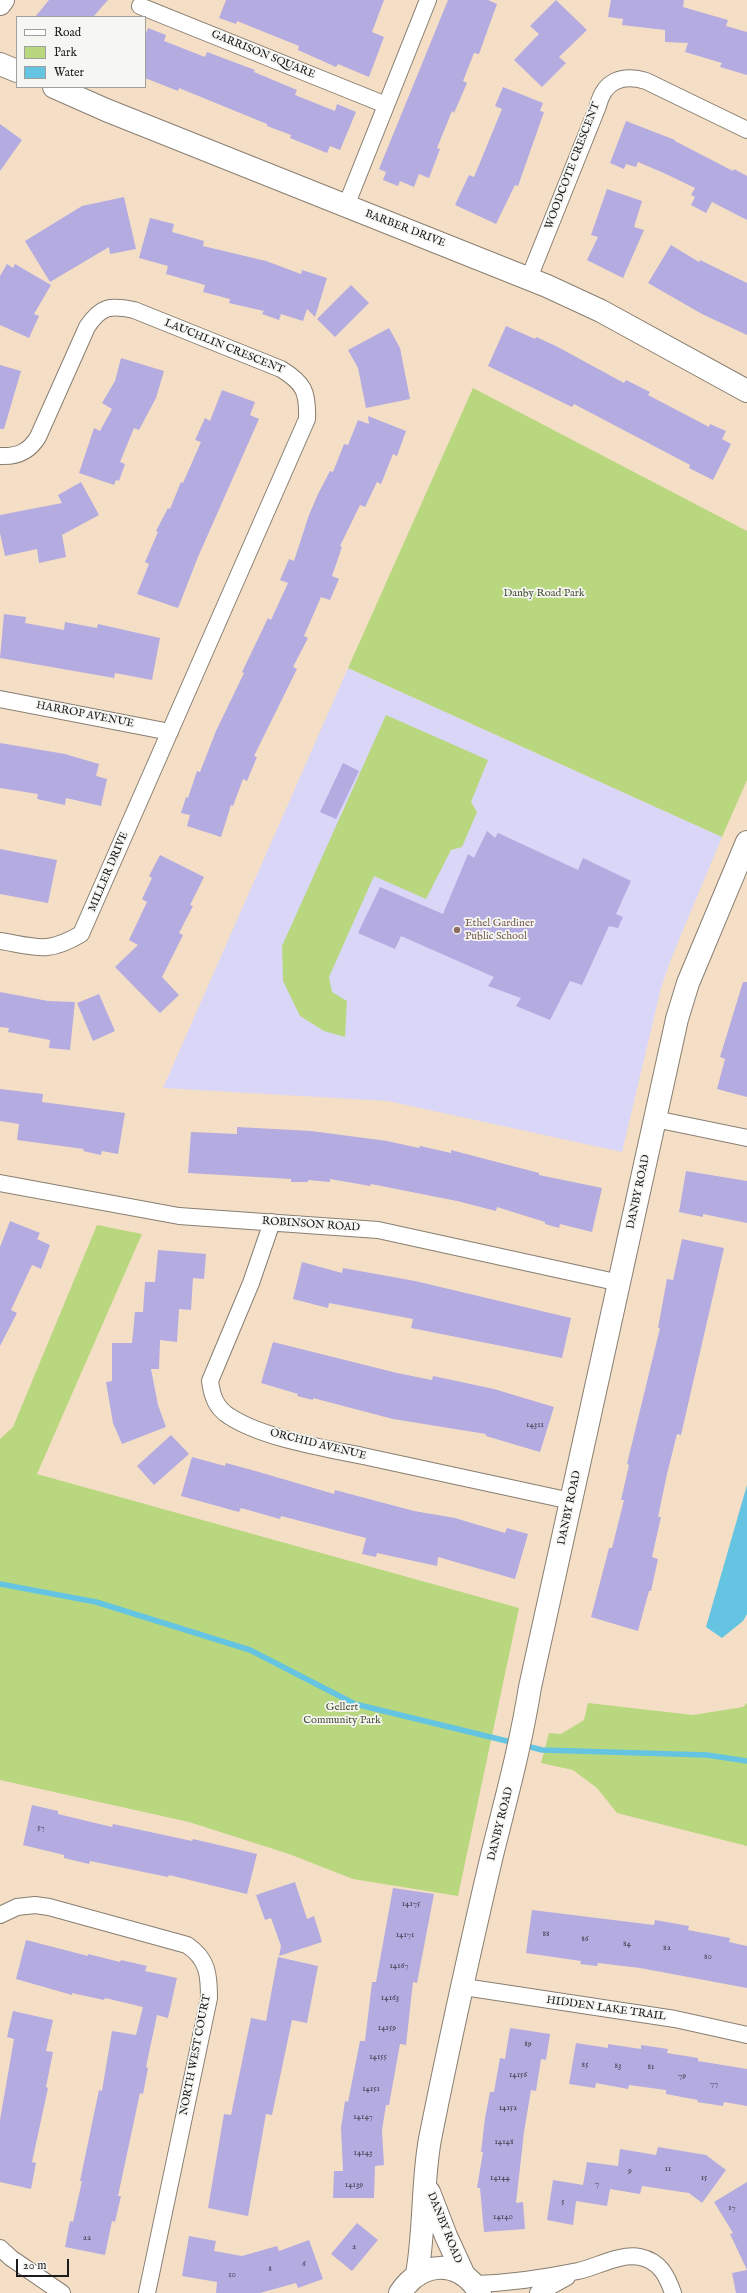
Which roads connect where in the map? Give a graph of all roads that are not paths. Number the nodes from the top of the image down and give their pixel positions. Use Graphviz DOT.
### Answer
graph roads {
  1 [pos="3,0"];
  2 [pos="428,0"];
  3 [pos="0,4"];
  4 [pos="139,8"];
  5 [pos="0,64"];
  6 [pos="16,71"];
  7 [pos="56,88"];
  8 [pos="386,104"];
  9 [pos="747,130"];
  10 [pos="346,206"];
  11 [pos="529,278"];
  12 [pos="747,391"];
  13 [pos="0,456"];
  14 [pos="0,699"];
  15 [pos="170,732"];
  16 [pos="747,842"];
  17 [pos="0,941"];
  18 [pos="655,1119"];
  19 [pos="747,1138"];
  20 [pos="0,1183"];
  21 [pos="272,1222"];
  22 [pos="620,1283"];
  23 [pos="571,1501"];
  24 [pos="0,1915"];
  25 [pos="464,1987"];
  26 [pos="747,2035"];
  27 [pos="426,2183"];
  28 [pos="0,2248"];
  29 [pos="579,2271"];
  30 [pos="417,2274"];
  31 [pos="473,2283"];
  32 [pos="62,2293"];
  33 [pos="147,2293"];
  34 [pos="400,2293"];
  35 [pos="538,2293"];
  36 [pos="673,2293"];
  1 -- 3 [label="street"];
  2 -- 8 [label="street"];
  4 -- 8 [label="street, GARRISON SQUARE"];
  5 -- 6 [label="street"];
  7 -- 10 [label="street, BARBER DRIVE"];
  8 -- 10 [label="street"];
  9 -- 11 [label="street, WOODCOTE CRESCENT"];
  10 -- 11 [label="street, BARBER DRIVE"];
  11 -- 12 [label="street, BARBER DRIVE"];
  13 -- 15 [label="street, LAUCHLIN CRESCENT"];
  14 -- 15 [label="street, HARROP AVENUE"];
  15 -- 17 [label="street, MILLER DRIVE"];
  16 -- 18 [label="street, DANBY ROAD"];
  18 -- 19 [label="street"];
  18 -- 22 [label="street, DANBY ROAD"];
  20 -- 21 [label="street, ROBINSON ROAD"];
  21 -- 22 [label="street, ROBINSON ROAD"];
  21 -- 23 [label="street, ORCHID AVENUE"];
  22 -- 23 [label="street, DANBY ROAD"];
  23 -- 25 [label="street, DANBY ROAD"];
  24 -- 33 [label="street, NORTH WEST COURT"];
  25 -- 26 [label="street, HIDDEN LAKE TRAIL"];
  25 -- 27 [label="street, DANBY ROAD"];
  27 -- 30 [label="street, DANBY ROAD"];
  27 -- 31 [label="street, DANBY ROAD"];
  28 -- 32 [label="street"];
  29 -- 31 [label="street"];
  29 -- 35 [label="street"];
  29 -- 36 [label="street"];
  30 -- 31 [label="street"];
  30 -- 34 [label="street"];
}
